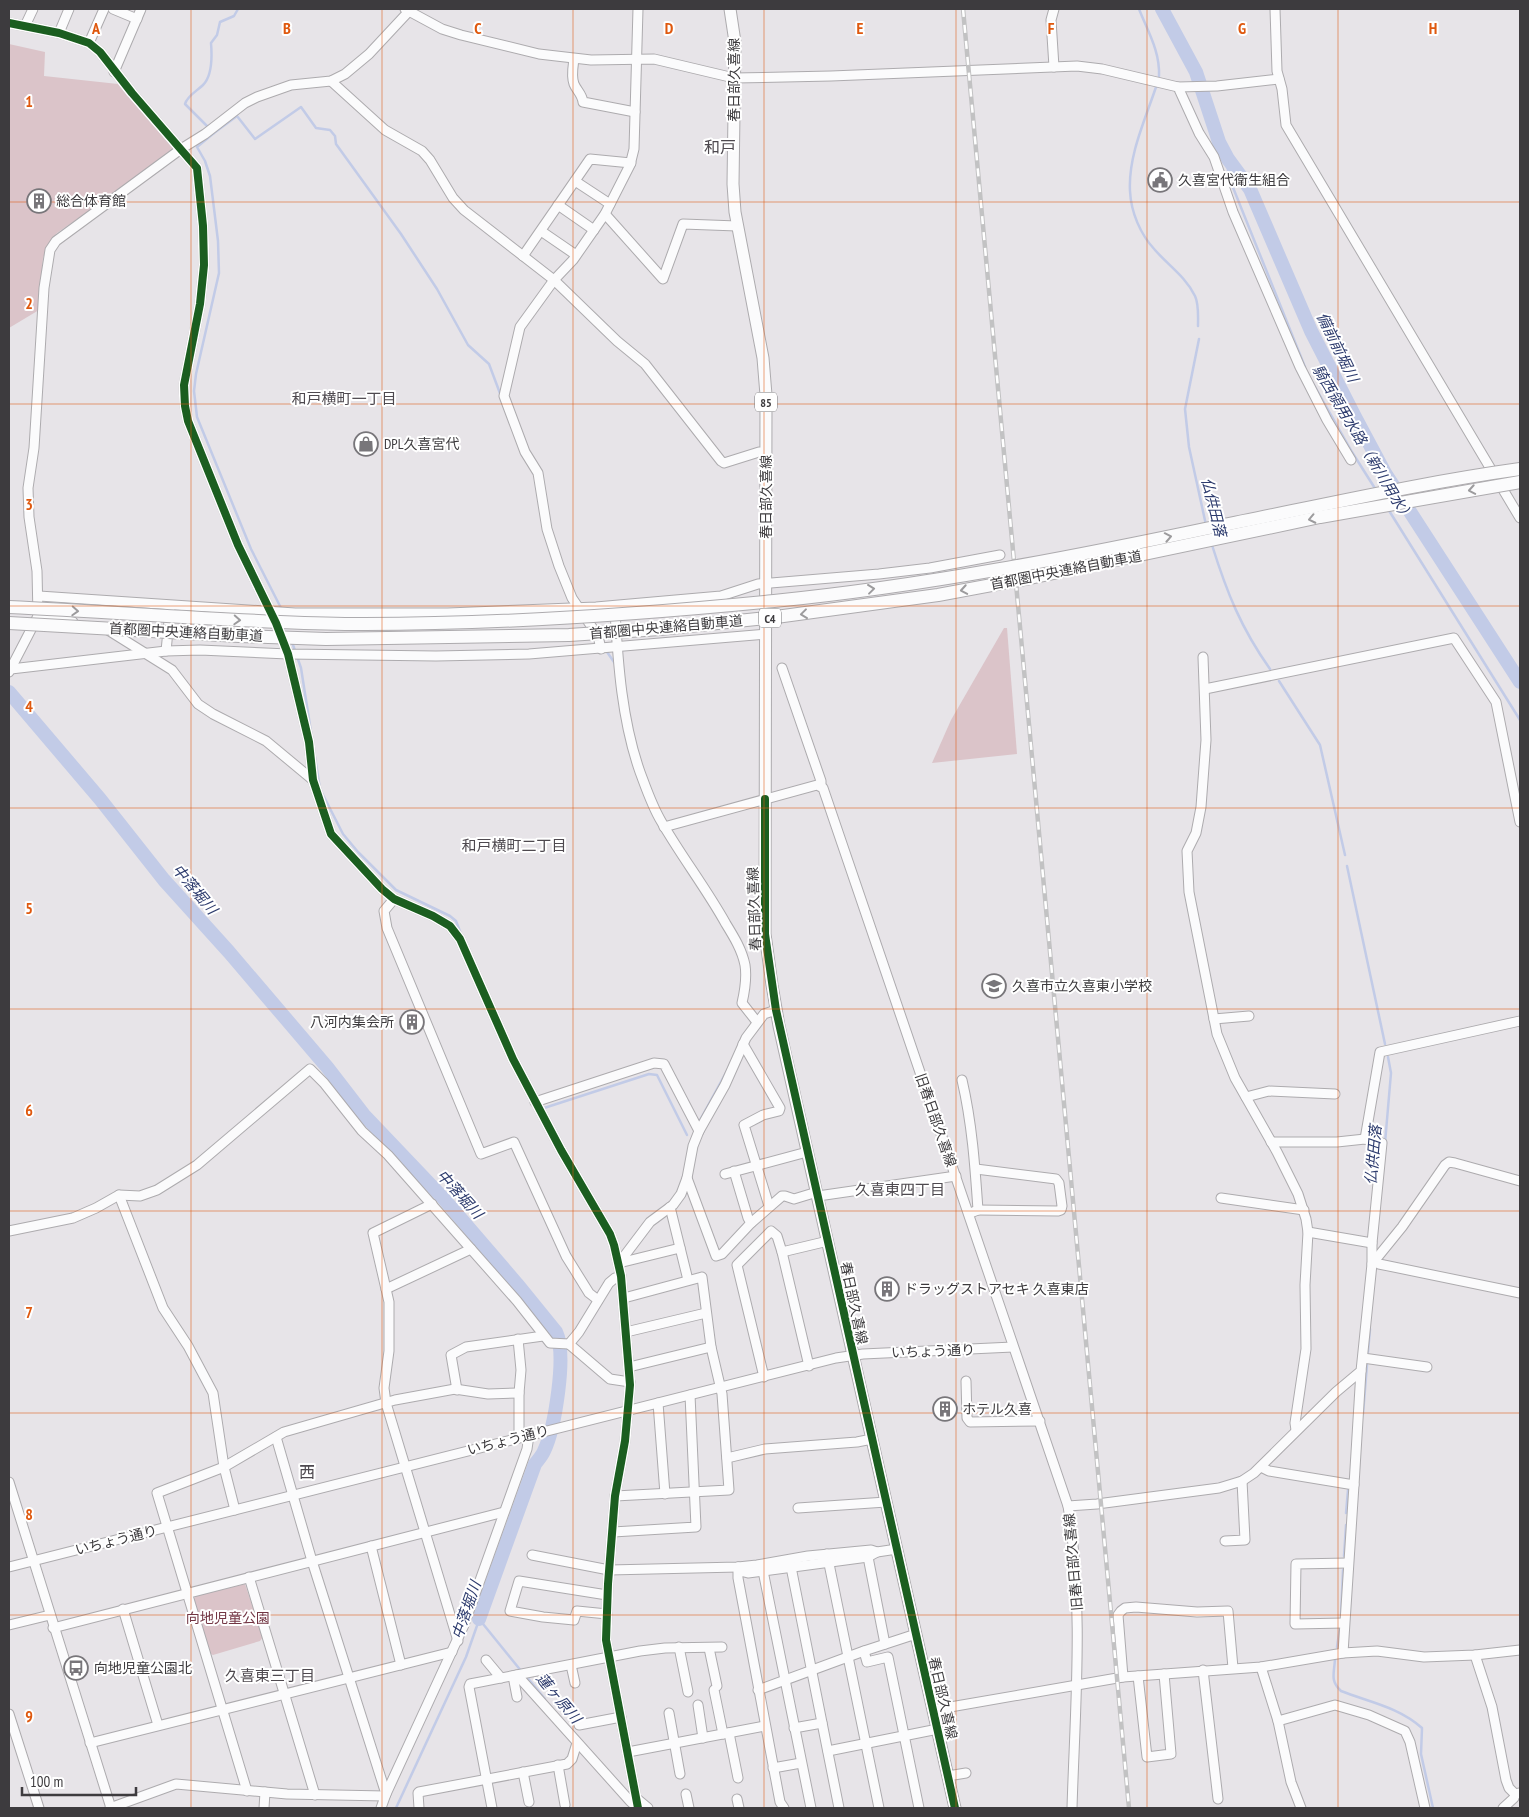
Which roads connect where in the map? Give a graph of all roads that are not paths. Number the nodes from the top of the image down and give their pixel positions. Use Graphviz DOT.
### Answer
graph roads {
  1 [pos="33,9"];
  2 [pos="69,9"];
  3 [pos="104,9"];
  4 [pos="113,9"];
  5 [pos="141,9"];
  6 [pos="638,9"];
  7 [pos="730,9"];
  8 [pos="1054,9"];
  9 [pos="1275,9"];
  10 [pos="408,10"];
  11 [pos="137,19"];
  12 [pos="9,23"];
  13 [pos="25,26"];
  14 [pos="59,32"];
  15 [pos="89,43"];
  16 [pos="638,58"];
  17 [pos="574,59"];
  18 [pos="1054,67"];
  19 [pos="114,72"];
  20 [pos="734,78"];
  21 [pos="1279,78"];
  22 [pos="331,80"];
  23 [pos="1178,87"];
  24 [pos="636,112"];
  25 [pos="181,150"];
  26 [pos="631,163"];
  27 [pos="575,181"];
  28 [pos="610,204"];
  29 [pos="558,205"];
  30 [pos="604,214"];
  31 [pos="737,226"];
  32 [pos="594,230"];
  33 [pos="540,231"];
  34 [pos="576,255"];
  35 [pos="523,256"];
  36 [pos="554,280"];
  37 [pos="766,452"];
  38 [pos="1351,460"];
  39 [pos="1520,469"];
  40 [pos="1520,482"];
  41 [pos="1520,518"];
  42 [pos="1000,556"];
  43 [pos="766,583"];
  44 [pos="38,596"];
  45 [pos="170,606"];
  46 [pos="615,606"];
  47 [pos="9,607"];
  48 [pos="579,607"];
  49 [pos="270,612"];
  50 [pos="38,616"];
  51 [pos="9,623"];
  52 [pos="766,634"];
  53 [pos="617,648"];
  54 [pos="601,649"];
  55 [pos="166,651"];
  56 [pos="145,653"];
  57 [pos="288,654"];
  58 [pos="1203,658"];
  59 [pos="782,668"];
  60 [pos="10,671"];
  61 [pos="1205,690"];
  62 [pos="313,780"];
  63 [pos="821,785"];
  64 [pos="765,799"];
  65 [pos="1520,822"];
  66 [pos="664,827"];
  67 [pos="394,899"];
  68 [pos="776,1010"];
  69 [pos="1249,1016"];
  70 [pos="1214,1019"];
  71 [pos="1520,1021"];
  72 [pos="757,1022"];
  73 [pos="743,1044"];
  74 [pos="962,1080"];
  75 [pos="1335,1094"];
  76 [pos="795,1097"];
  77 [pos="1246,1097"];
  78 [pos="535,1102"];
  79 [pos="777,1102"];
  80 [pos="699,1131"];
  81 [pos="1365,1139"];
  82 [pos="1272,1142"];
  83 [pos="807,1152"];
  84 [pos="756,1164"];
  85 [pos="976,1169"];
  86 [pos="956,1176"];
  87 [pos="687,1178"];
  88 [pos="1520,1180"];
  89 [pos="817,1194"];
  90 [pos="119,1195"];
  91 [pos="1221,1198"];
  92 [pos="432,1204"];
  93 [pos="769,1206"];
  94 [pos="670,1207"];
  95 [pos="978,1210"];
  96 [pos="1304,1210"];
  97 [pos="968,1214"];
  98 [pos="751,1223"];
  99 [pos="9,1231"];
  100 [pos="1308,1232"];
  101 [pos="828,1241"];
  102 [pos="1372,1243"];
  103 [pos="680,1248"];
  104 [pos="471,1249"];
  105 [pos="782,1252"];
  106 [pos="619,1263"];
  107 [pos="1374,1263"];
  108 [pos="621,1276"];
  109 [pos="688,1280"];
  110 [pos="386,1289"];
  111 [pos="1520,1293"];
  112 [pos="624,1298"];
  113 [pos="598,1300"];
  114 [pos="706,1313"];
  115 [pos="626,1332"];
  116 [pos="543,1336"];
  117 [pos="518,1339"];
  118 [pos="569,1344"];
  119 [pos="711,1347"];
  120 [pos="1013,1347"];
  121 [pos="852,1355"];
  122 [pos="1362,1358"];
  123 [pos="809,1366"];
  124 [pos="629,1367"];
  125 [pos="1427,1367"];
  126 [pos="1361,1371"];
  127 [pos="764,1377"];
  128 [pos="630,1382"];
  129 [pos="966,1382"];
  130 [pos="721,1387"];
  131 [pos="457,1390"];
  132 [pos="519,1393"];
  133 [pos="690,1395"];
  134 [pos="386,1403"];
  135 [pos="658,1403"];
  136 [pos="628,1411"];
  137 [pos="1040,1421"];
  138 [pos="1296,1430"];
  139 [pos="529,1434"];
  140 [pos="276,1437"];
  141 [pos="519,1437"];
  142 [pos="872,1439"];
  143 [pos="727,1458"];
  144 [pos="224,1467"];
  145 [pos="406,1467"];
  146 [pos="1261,1467"];
  147 [pos="1242,1481"];
  148 [pos="9,1482"];
  149 [pos="1354,1486"];
  150 [pos="695,1492"];
  151 [pos="665,1494"];
  152 [pos="293,1495"];
  153 [pos="615,1496"];
  154 [pos="886,1502"];
  155 [pos="1068,1506"];
  156 [pos="798,1508"];
  157 [pos="235,1510"];
  158 [pos="504,1512"];
  159 [pos="167,1528"];
  160 [pos="426,1531"];
  161 [pos="613,1532"];
  162 [pos="1225,1541"];
  163 [pos="371,1546"];
  164 [pos="897,1549"];
  165 [pos="877,1552"];
  166 [pos="532,1555"];
  167 [pos="868,1557"];
  168 [pos="828,1559"];
  169 [pos="34,1561"];
  170 [pos="312,1561"];
  171 [pos="798,1563"];
  172 [pos="1348,1563"];
  173 [pos="9,1567"];
  174 [pos="738,1567"];
  175 [pos="609,1570"];
  176 [pos="763,1571"];
  177 [pos="249,1577"];
  178 [pos="186,1594"];
  179 [pos="608,1595"];
  180 [pos="123,1610"];
  181 [pos="607,1614"];
  182 [pos="50,1615"];
  183 [pos="1344,1623"];
  184 [pos="9,1625"];
  185 [pos="54,1628"];
  186 [pos="916,1634"];
  187 [pos="458,1641"];
  188 [pos="885,1644"];
  189 [pos="679,1647"];
  190 [pos="722,1647"];
  191 [pos="709,1648"];
  192 [pos="1520,1650"];
  193 [pos="864,1651"];
  194 [pos="452,1652"];
  195 [pos="1343,1653"];
  196 [pos="1475,1655"];
  197 [pos="848,1657"];
  198 [pos="609,1658"];
  199 [pos="486,1660"];
  200 [pos="401,1665"];
  201 [pos="571,1665"];
  202 [pos="1261,1666"];
  203 [pos="1233,1668"];
  204 [pos="1203,1670"];
  205 [pos="811,1671"];
  206 [pos="1164,1674"];
  207 [pos="519,1675"];
  208 [pos="1138,1676"];
  209 [pos="1123,1677"];
  210 [pos="349,1678"];
  211 [pos="501,1678"];
  212 [pos="785,1681"];
  213 [pos="575,1683"];
  214 [pos="1076,1686"];
  215 [pos="758,1690"];
  216 [pos="688,1692"];
  217 [pos="285,1694"];
  218 [pos="517,1697"];
  219 [pos="698,1705"];
  220 [pos="222,1709"];
  221 [pos="933,1710"];
  222 [pos="669,1713"];
  223 [pos="9,1716"];
  224 [pos="621,1717"];
  225 [pos="1278,1721"];
  226 [pos="822,1723"];
  227 [pos="158,1725"];
  228 [pos="579,1725"];
  229 [pos="765,1726"];
  230 [pos="794,1728"];
  231 [pos="938,1729"];
  232 [pos="726,1734"];
  233 [pos="905,1736"];
  234 [pos="703,1738"];
  235 [pos="90,1743"];
  236 [pos="576,1743"];
  237 [pos="674,1744"];
  238 [pos="866,1744"];
  239 [pos="828,1751"];
  240 [pos="628,1752"];
  241 [pos="801,1763"];
  242 [pos="558,1766"];
  243 [pos="773,1768"];
  244 [pos="523,1772"];
  245 [pos="966,1773"];
  246 [pos="680,1774"];
  247 [pos="948,1776"];
  248 [pos="738,1778"];
  249 [pos="487,1779"];
  250 [pos="247,1790"];
  251 [pos="265,1792"];
  252 [pos="1518,1793"];
  253 [pos="686,1794"];
  254 [pos="315,1795"];
  255 [pos="385,1795"];
  256 [pos="636,1798"];
  257 [pos="1218,1798"];
  258 [pos="529,1802"];
  259 [pos="565,1805"];
  260 [pos="39,1808"];
  261 [pos="111,1808"];
  262 [pos="264,1808"];
  263 [pos="381,1808"];
  264 [pos="420,1808"];
  265 [pos="492,1808"];
  266 [pos="638,1808"];
  267 [pos="648,1808"];
  268 [pos="689,1808"];
  269 [pos="784,1808"];
  270 [pos="810,1808"];
  271 [pos="839,1808"];
  272 [pos="879,1808"];
  273 [pos="919,1808"];
  274 [pos="955,1808"];
  275 [pos="1072,1808"];
  276 [pos="1301,1808"];
  277 [pos="1425,1808"];
  278 [pos="1503,1808"];
  1 -- 13 [label="street"];
  2 -- 14 [label="street"];
  3 -- 15 [label="street"];
  4 -- 11 [label="street"];
  5 -- 11 [label="street"];
  6 -- 16 [label="street"];
  7 -- 20 [label="main road, 春日部久喜線 / 85"];
  8 -- 18 [label="street"];
  9 -- 21 [label="street"];
  10 -- 17 [label="street"];
  10 -- 22 [label="street"];
  11 -- 19 [label="street"];
  12 -- 13 [label="street"];
  13 -- 14 [label="street"];
  14 -- 15 [label="street"];
  15 -- 19 [label="street"];
  16 -- 17 [label="street"];
  16 -- 20 [label="street"];
  16 -- 24 [label="street"];
  17 -- 24 [label="street"];
  18 -- 20 [label="street"];
  18 -- 23 [label="street"];
  19 -- 25 [label="street"];
  20 -- 31 [label="main road, 春日部久喜線 / 85"];
  21 -- 23 [label="street"];
  21 -- 41 [label="street"];
  22 -- 25 [label="street"];
  22 -- 35 [label="street"];
  23 -- 38 [label="street"];
  24 -- 26 [label="street"];
  25 -- 44 [label="street"];
  25 -- 49 [label="street"];
  26 -- 27 [label="street"];
  26 -- 28 [label="street"];
  27 -- 28 [label="street"];
  27 -- 29 [label="street"];
  28 -- 30 [label="street"];
  29 -- 32 [label="street"];
  29 -- 33 [label="street"];
  30 -- 31 [label="street"];
  30 -- 32 [label="street"];
  31 -- 37 [label="main road, 春日部久喜線 / 85"];
  32 -- 34 [label="street"];
  33 -- 34 [label="street"];
  33 -- 35 [label="street"];
  34 -- 36 [label="street"];
  35 -- 36 [label="street"];
  36 -- 37 [label="street"];
  36 -- 48 [label="street"];
  37 -- 43 [label="main road, 春日部久喜線 / 85"];
  47 -- 39 [label="highway, 首都圏中央連絡自動車道 / C4, one-way, bridge"];
  40 -- 51 [label="highway, 首都圏中央連絡自動車道 / C4, one-way, bridge"];
  42 -- 43 [label="street"];
  43 -- 46 [label="street"];
  43 -- 52 [label="main road, 春日部久喜線 / 85"];
  44 -- 45 [label="street"];
  44 -- 50 [label="street"];
  45 -- 49 [label="street"];
  45 -- 55 [label="street"];
  46 -- 48 [label="street"];
  46 -- 53 [label="street"];
  48 -- 49 [label="street"];
  48 -- 54 [label="street"];
  49 -- 57 [label="street"];
  50 -- 56 [label="street"];
  50 -- 60 [label="street"];
  52 -- 53 [label="street"];
  52 -- 64 [label="main road, 春日部久喜線 / 85"];
  53 -- 54 [label="street"];
  53 -- 66 [label="street"];
  54 -- 57 [label="street"];
  55 -- 56 [label="street"];
  55 -- 57 [label="street"];
  56 -- 60 [label="street"];
  56 -- 62 [label="street"];
  57 -- 62 [label="street"];
  58 -- 61 [label="street"];
  59 -- 63 [label="street, 旧春日部久喜線"];
  61 -- 65 [label="street"];
  61 -- 70 [label="street"];
  62 -- 67 [label="street"];
  63 -- 64 [label="street"];
  63 -- 86 [label="street, 旧春日部久喜線"];
  64 -- 66 [label="street"];
  64 -- 68 [label="main road, 春日部久喜線 / 85"];
  66 -- 72 [label="street"];
  67 -- 78 [label="street"];
  67 -- 113 [label="street"];
  68 -- 72 [label="street"];
  68 -- 76 [label="main road, 春日部久喜線 / 85"];
  69 -- 70 [label="street"];
  70 -- 77 [label="street"];
  71 -- 81 [label="street"];
  72 -- 73 [label="street"];
  73 -- 79 [label="street"];
  73 -- 80 [label="street"];
  74 -- 85 [label="street"];
  75 -- 77 [label="street"];
  76 -- 79 [label="street"];
  76 -- 83 [label="main road, 春日部久喜線 / 85"];
  77 -- 82 [label="street"];
  78 -- 80 [label="street"];
  78 -- 106 [label="street"];
  79 -- 84 [label="street"];
  80 -- 87 [label="street"];
  81 -- 82 [label="street"];
  81 -- 102 [label="street"];
  82 -- 96 [label="street"];
  83 -- 84 [label="street"];
  83 -- 89 [label="main road, 春日部久喜線 / 85"];
  84 -- 93 [label="street"];
  84 -- 98 [label="street"];
  85 -- 95 [label="street"];
  85 -- 95 [label="street"];
  86 -- 89 [label="street"];
  86 -- 97 [label="street, 旧春日部久喜線"];
  87 -- 94 [label="street"];
  87 -- 98 [label="street"];
  88 -- 107 [label="street"];
  89 -- 93 [label="street"];
  89 -- 101 [label="main road, 春日部久喜線 / 85"];
  90 -- 92 [label="street"];
  90 -- 99 [label="street"];
  90 -- 144 [label="street"];
  91 -- 96 [label="street"];
  92 -- 104 [label="street"];
  92 -- 110 [label="street"];
  93 -- 98 [label="street"];
  94 -- 103 [label="street"];
  94 -- 106 [label="street"];
  95 -- 97 [label="street"];
  96 -- 100 [label="street"];
  97 -- 120 [label="street, 旧春日部久喜線"];
  100 -- 102 [label="street"];
  100 -- 138 [label="street"];
  101 -- 105 [label="street"];
  101 -- 121 [label="main road, 春日部久喜線 / 85"];
  102 -- 107 [label="street"];
  103 -- 106 [label="street"];
  103 -- 109 [label="street"];
  104 -- 110 [label="street"];
  104 -- 116 [label="street"];
  105 -- 123 [label="street"];
  105 -- 127 [label="street"];
  106 -- 108 [label="street"];
  107 -- 111 [label="street"];
  107 -- 122 [label="street"];
  108 -- 112 [label="street"];
  108 -- 113 [label="street"];
  109 -- 112 [label="street"];
  109 -- 114 [label="street"];
  110 -- 134 [label="street"];
  112 -- 115 [label="street"];
  113 -- 118 [label="street"];
  114 -- 115 [label="street"];
  114 -- 119 [label="street"];
  115 -- 124 [label="street"];
  116 -- 117 [label="street"];
  116 -- 118 [label="street"];
  117 -- 131 [label="street"];
  117 -- 132 [label="street"];
  118 -- 128 [label="street"];
  119 -- 124 [label="street"];
  119 -- 130 [label="street"];
  120 -- 121 [label="street, いちょう通り"];
  120 -- 137 [label="street, 旧春日部久喜線"];
  121 -- 123 [label="street, いちょう通り"];
  121 -- 142 [label="main road, 春日部久喜線 / 85"];
  122 -- 125 [label="street"];
  122 -- 126 [label="street"];
  123 -- 127 [label="street, いちょう通り"];
  124 -- 128 [label="street"];
  126 -- 138 [label="street"];
  126 -- 149 [label="street"];
  127 -- 130 [label="street, いちょう通り"];
  128 -- 136 [label="street"];
  129 -- 137 [label="street"];
  130 -- 133 [label="street, いちょう通り"];
  130 -- 143 [label="street"];
  131 -- 132 [label="street"];
  131 -- 134 [label="street"];
  132 -- 141 [label="street"];
  133 -- 135 [label="street, いちょう通り"];
  133 -- 150 [label="street"];
  134 -- 140 [label="street"];
  134 -- 145 [label="street"];
  135 -- 136 [label="street, いちょう通り"];
  135 -- 151 [label="street"];
  136 -- 139 [label="street, いちょう通り"];
  136 -- 153 [label="street"];
  137 -- 155 [label="street, 旧春日部久喜線"];
  138 -- 146 [label="street"];
  139 -- 141 [label="street, いちょう通り"];
  139 -- 158 [label="street"];
  140 -- 144 [label="street"];
  140 -- 152 [label="street"];
  141 -- 145 [label="street, いちょう通り"];
  142 -- 143 [label="street"];
  142 -- 154 [label="main road, 春日部久喜線 / 85"];
  143 -- 150 [label="street"];
  144 -- 157 [label="street"];
  144 -- 159 [label="street"];
  145 -- 152 [label="street, いちょう通り"];
  145 -- 160 [label="street"];
  146 -- 147 [label="street"];
  146 -- 149 [label="street"];
  147 -- 155 [label="street"];
  147 -- 162 [label="street"];
  148 -- 169 [label="street"];
  149 -- 172 [label="street"];
  150 -- 151 [label="street"];
  150 -- 161 [label="street"];
  151 -- 153 [label="street"];
  152 -- 157 [label="street, いちょう通り"];
  152 -- 170 [label="street"];
  153 -- 161 [label="street"];
  154 -- 156 [label="street"];
  154 -- 164 [label="main road, 春日部久喜線 / 85"];
  155 -- 214 [label="street, 旧春日部久喜線"];
  157 -- 159 [label="street, いちょう通り"];
  158 -- 160 [label="street"];
  158 -- 187 [label="street"];
  159 -- 169 [label="street, いちょう通り"];
  159 -- 178 [label="street"];
  160 -- 163 [label="street"];
  160 -- 187 [label="street"];
  161 -- 175 [label="street"];
  163 -- 170 [label="street"];
  163 -- 200 [label="street"];
  164 -- 165 [label="street"];
  164 -- 186 [label="main road, 春日部久喜線 / 85"];
  165 -- 167 [label="street"];
  165 -- 168 [label="street"];
  166 -- 175 [label="street"];
  167 -- 168 [label="street"];
  167 -- 188 [label="street"];
  168 -- 171 [label="street"];
  168 -- 197 [label="street"];
  169 -- 173 [label="street, いちょう通り"];
  169 -- 182 [label="street"];
  170 -- 177 [label="street"];
  170 -- 210 [label="street"];
  171 -- 174 [label="street"];
  171 -- 176 [label="street"];
  171 -- 205 [label="street"];
  172 -- 183 [label="street"];
  172 -- 183 [label="street"];
  174 -- 175 [label="street"];
  174 -- 176 [label="street"];
  174 -- 215 [label="street"];
  175 -- 179 [label="street"];
  176 -- 212 [label="street"];
  177 -- 178 [label="street"];
  177 -- 217 [label="street"];
  178 -- 180 [label="street"];
  178 -- 220 [label="street"];
  179 -- 181 [label="street"];
  179 -- 181 [label="street"];
  180 -- 185 [label="street"];
  180 -- 227 [label="street"];
  181 -- 198 [label="street"];
  182 -- 184 [label="street"];
  182 -- 185 [label="street"];
  183 -- 195 [label="street"];
  185 -- 235 [label="street"];
  186 -- 188 [label="street"];
  186 -- 221 [label="main road, 春日部久喜線 / 85"];
  187 -- 194 [label="street"];
  188 -- 193 [label="street"];
  189 -- 191 [label="street"];
  189 -- 198 [label="street"];
  189 -- 216 [label="street"];
  190 -- 191 [label="street"];
  191 -- 232 [label="street"];
  192 -- 196 [label="street"];
  193 -- 197 [label="street"];
  193 -- 233 [label="street"];
  194 -- 200 [label="street"];
  194 -- 255 [label="street"];
  195 -- 196 [label="street"];
  195 -- 202 [label="street"];
  196 -- 252 [label="street"];
  197 -- 205 [label="street"];
  197 -- 238 [label="street"];
  198 -- 201 [label="street"];
  198 -- 224 [label="street"];
  199 -- 211 [label="street"];
  200 -- 210 [label="street"];
  201 -- 207 [label="street"];
  201 -- 213 [label="street"];
  202 -- 203 [label="street"];
  202 -- 225 [label="street"];
  203 -- 204 [label="street"];
  203 -- 209 [label="street"];
  204 -- 206 [label="street"];
  204 -- 257 [label="street"];
  205 -- 212 [label="street"];
  205 -- 226 [label="street"];
  206 -- 208 [label="street"];
  206 -- 208 [label="street"];
  207 -- 211 [label="street"];
  207 -- 218 [label="street"];
  207 -- 236 [label="street"];
  208 -- 209 [label="street"];
  209 -- 214 [label="street"];
  210 -- 217 [label="street"];
  210 -- 255 [label="street"];
  211 -- 249 [label="street"];
  212 -- 215 [label="street"];
  212 -- 230 [label="street"];
  214 -- 221 [label="street"];
  214 -- 275 [label="street, 旧春日部久喜線"];
  215 -- 229 [label="street"];
  217 -- 220 [label="street"];
  217 -- 254 [label="street"];
  219 -- 234 [label="street"];
  220 -- 227 [label="street"];
  220 -- 250 [label="street"];
  221 -- 231 [label="main road, 春日部久喜線 / 85"];
  222 -- 237 [label="street"];
  223 -- 260 [label="street"];
  224 -- 228 [label="street"];
  224 -- 240 [label="street"];
  225 -- 276 [label="street"];
  225 -- 277 [label="street"];
  226 -- 230 [label="street"];
  226 -- 239 [label="street"];
  227 -- 235 [label="street"];
  229 -- 232 [label="street"];
  229 -- 243 [label="street"];
  230 -- 241 [label="street"];
  231 -- 233 [label="street"];
  231 -- 247 [label="main road, 春日部久喜線 / 85"];
  232 -- 234 [label="street"];
  232 -- 248 [label="street"];
  233 -- 238 [label="street"];
  233 -- 273 [label="street"];
  234 -- 237 [label="street"];
  235 -- 261 [label="street"];
  236 -- 242 [label="street"];
  236 -- 266 [label="street"];
  237 -- 240 [label="street"];
  237 -- 246 [label="street"];
  238 -- 239 [label="street"];
  238 -- 272 [label="street"];
  239 -- 271 [label="street"];
  240 -- 256 [label="street"];
  241 -- 243 [label="street"];
  241 -- 270 [label="street"];
  242 -- 244 [label="street"];
  242 -- 259 [label="street"];
  243 -- 269 [label="street"];
  244 -- 249 [label="street"];
  244 -- 258 [label="street"];
  245 -- 247 [label="street"];
  247 -- 274 [label="main road, 春日部久喜線 / 85"];
  249 -- 264 [label="street"];
  249 -- 265 [label="street"];
  250 -- 251 [label="street"];
  250 -- 261 [label="street"];
  251 -- 254 [label="street"];
  251 -- 262 [label="street"];
  252 -- 278 [label="street"];
  253 -- 268 [label="street"];
  254 -- 255 [label="street"];
  255 -- 263 [label="street"];
  256 -- 266 [label="street"];
  256 -- 267 [label="street"];
}
